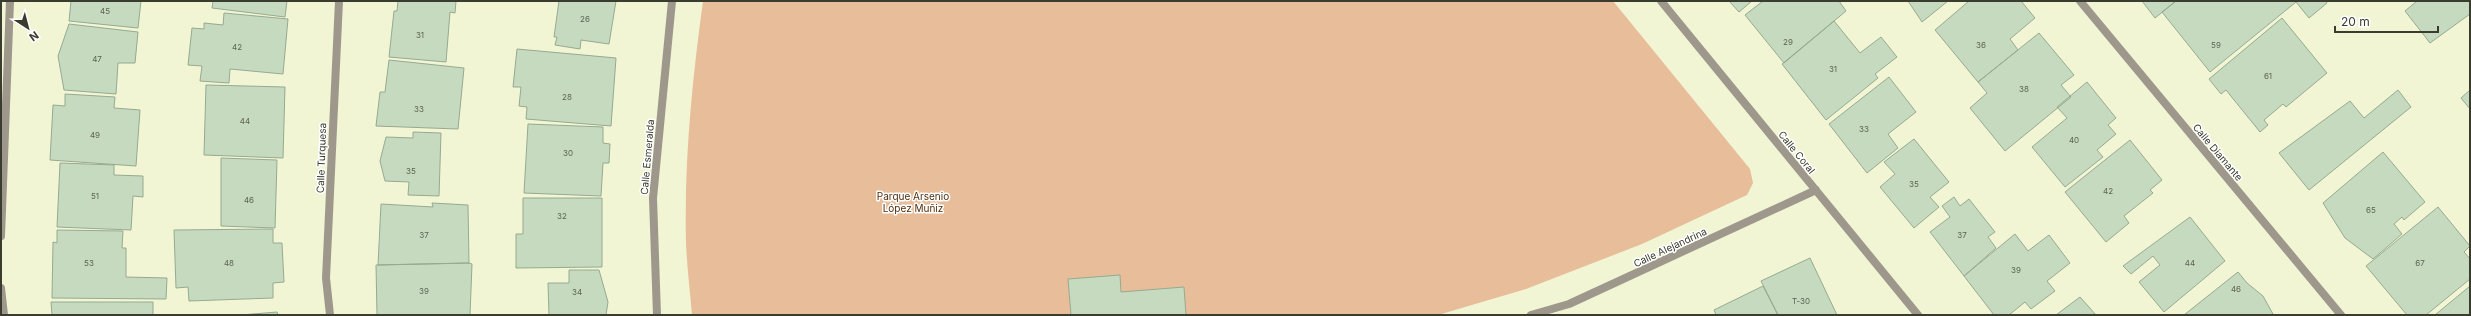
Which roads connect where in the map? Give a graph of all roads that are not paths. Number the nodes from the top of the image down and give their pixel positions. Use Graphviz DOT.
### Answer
graph roads {
  1 [pos="10,1"];
  2 [pos="339,1"];
  3 [pos="672,1"];
  4 [pos="1661,1"];
  5 [pos="2080,1"];
  6 [pos="1816,190"];
  7 [pos="1,236"];
  8 [pos="1,288"];
  9 [pos="4,315"];
  10 [pos="330,315"];
  11 [pos="657,315"];
  12 [pos="1531,315"];
  13 [pos="1918,315"];
  14 [pos="2341,315"];
  1 -- 7 [label="street"];
  2 -- 10 [label="street, Calle Turquesa"];
  3 -- 11 [label="street, Calle Esmeralda"];
  4 -- 6 [label="street, Calle Coral"];
  5 -- 14 [label="street, Calle Diamante"];
  6 -- 12 [label="street, Calle Alejandrina"];
  6 -- 13 [label="street, Calle Coral"];
  8 -- 9 [label="street"];
}
